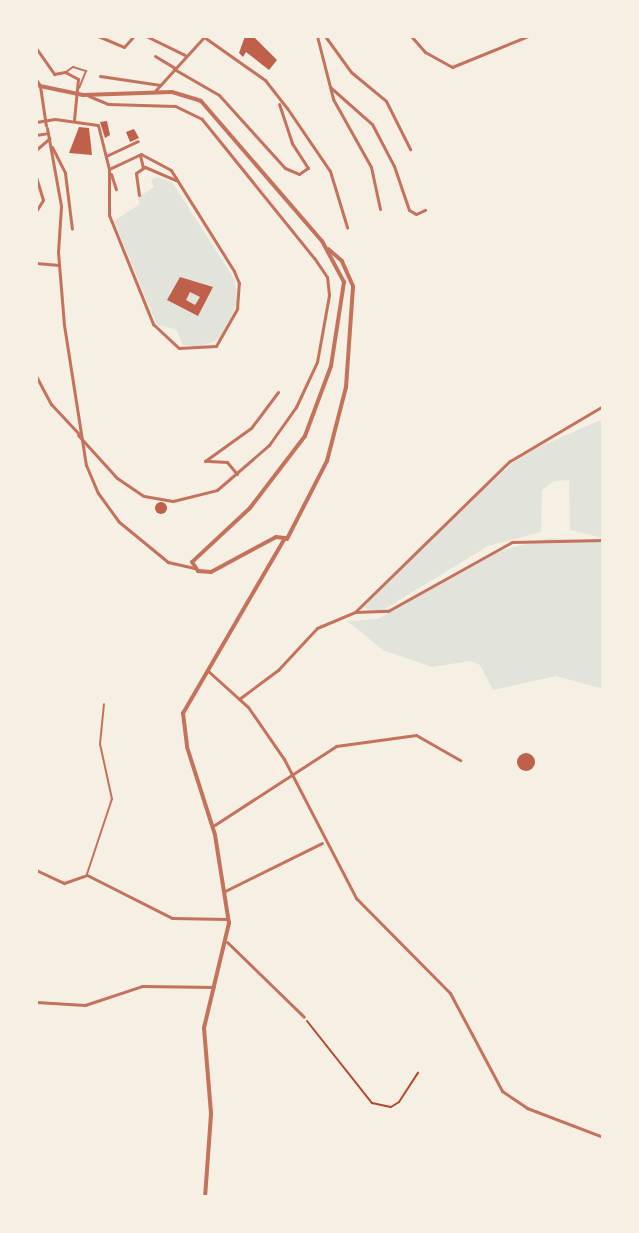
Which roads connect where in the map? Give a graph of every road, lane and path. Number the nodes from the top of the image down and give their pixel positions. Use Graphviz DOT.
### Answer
graph roads {
  1 [pos="98,36"];
  2 [pos="134,36"];
  3 [pos="146,36"];
  4 [pos="205,36"];
  5 [pos="317,36"];
  6 [pos="325,36"];
  7 [pos="411,36"];
  8 [pos="528,36"];
  9 [pos="36,48"];
  10 [pos="185,55"];
  11 [pos="155,56"];
  12 [pos="175,68"];
  13 [pos="65,72"];
  14 [pos="100,76"];
  15 [pos="36,80"];
  16 [pos="160,85"];
  17 [pos="40,86"];
  18 [pos="330,87"];
  19 [pos="79,91"];
  20 [pos="153,94"];
  21 [pos="85,95"];
  22 [pos="279,104"];
  23 [pos="44,119"];
  24 [pos="74,120"];
  25 [pos="36,122"];
  26 [pos="48,131"];
  27 [pos="36,135"];
  28 [pos="138,141"];
  29 [pos="52,147"];
  30 [pos="410,149"];
  31 [pos="36,150"];
  32 [pos="140,155"];
  33 [pos="106,156"];
  34 [pos="143,168"];
  35 [pos="109,169"];
  36 [pos="36,177"];
  37 [pos="176,180"];
  38 [pos="116,189"];
  39 [pos="139,195"];
  40 [pos="380,209"];
  41 [pos="425,210"];
  42 [pos="36,211"];
  43 [pos="347,227"];
  44 [pos="72,229"];
  45 [pos="327,248"];
  46 [pos="36,263"];
  47 [pos="59,265"];
  48 [pos="36,376"];
  49 [pos="278,392"];
  50 [pos="603,406"];
  51 [pos="78,434"];
  52 [pos="237,474"];
  53 [pos="603,540"];
  54 [pos="284,545"];
  55 [pos="195,568"];
  56 [pos="355,612"];
  57 [pos="207,670"];
  58 [pos="239,699"];
  59 [pos="104,704"];
  60 [pos="460,760"];
  61 [pos="213,826"];
  62 [pos="322,843"];
  63 [pos="36,870"];
  64 [pos="87,875"];
  65 [pos="225,891"];
  66 [pos="228,919"];
  67 [pos="227,942"];
  68 [pos="214,987"];
  69 [pos="36,1002"];
  70 [pos="304,1017"];
  71 [pos="418,1073"];
  72 [pos="603,1137"];
  73 [pos="205,1197"];
  1 -- 2 [label="street"];
  3 -- 10 [label="street"];
  4 -- 10 [label="street"];
  4 -- 22 [label="street"];
  5 -- 18 [label="street"];
  6 -- 30 [label="street"];
  7 -- 8 [label="street"];
  9 -- 13 [label="street"];
  10 -- 12 [label="street"];
  11 -- 12 [label="street"];
  12 -- 16 [label="street"];
  12 -- 22 [label="street"];
  13 -- 19 [label="street"];
  13 -- 19 [label="lane"];
  14 -- 16 [label="street"];
  15 -- 17 [label="street"];
  16 -- 20 [label="street"];
  17 -- 19 [label="street"];
  17 -- 23 [label="street"];
  18 -- 40 [label="street"];
  18 -- 41 [label="street"];
  19 -- 21 [label="street"];
  19 -- 24 [label="street"];
  20 -- 21 [label="street"];
  20 -- 45 [label="street"];
  21 -- 52 [label="street"];
  22 -- 43 [label="street"];
  23 -- 24 [label="street"];
  23 -- 25 [label="street"];
  23 -- 26 [label="street"];
  24 -- 33 [label="street"];
  26 -- 27 [label="street"];
  26 -- 29 [label="street"];
  26 -- 31 [label="street"];
  28 -- 33 [label="street"];
  29 -- 44 [label="street"];
  29 -- 47 [label="street"];
  32 -- 34 [label="street"];
  32 -- 35 [label="street"];
  32 -- 37 [label="street"];
  33 -- 35 [label="street"];
  34 -- 37 [label="street"];
  34 -- 39 [label="street"];
  35 -- 37 [label="street"];
  35 -- 38 [label="street"];
  36 -- 42 [label="street"];
  45 -- 54 [label="street"];
  45 -- 55 [label="street"];
  46 -- 47 [label="street"];
  47 -- 51 [label="street"];
  48 -- 51 [label="street"];
  49 -- 52 [label="street"];
  50 -- 56 [label="street"];
  51 -- 52 [label="street"];
  51 -- 55 [label="street"];
  53 -- 56 [label="street"];
  54 -- 55 [label="street"];
  54 -- 57 [label="street"];
  56 -- 58 [label="street"];
  57 -- 58 [label="street"];
  57 -- 61 [label="street"];
  58 -- 72 [label="street"];
  59 -- 64 [label="lane"];
  60 -- 61 [label="street"];
  61 -- 65 [label="street"];
  62 -- 65 [label="street"];
  63 -- 64 [label="street"];
  64 -- 66 [label="street"];
  65 -- 66 [label="street"];
  66 -- 67 [label="street"];
  67 -- 68 [label="street"];
  67 -- 70 [label="street"];
  68 -- 69 [label="street"];
  68 -- 73 [label="street"];
  70 -- 71 [label="path"];
}
